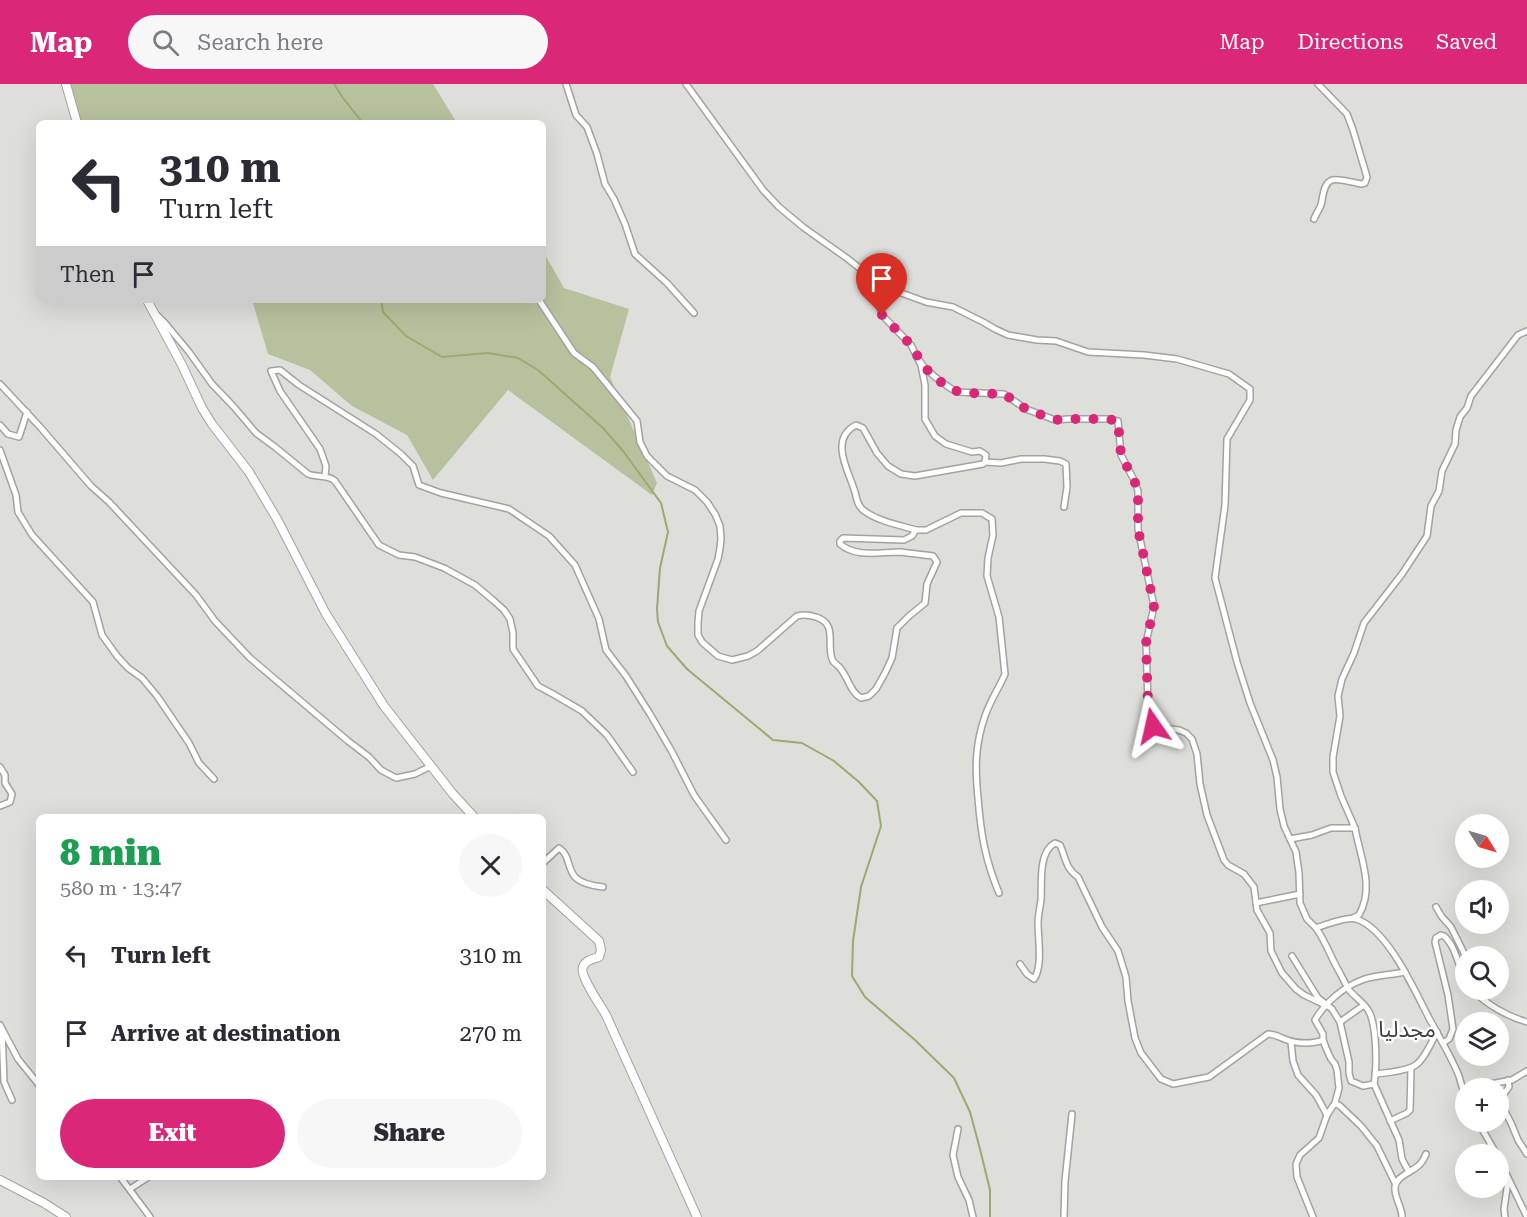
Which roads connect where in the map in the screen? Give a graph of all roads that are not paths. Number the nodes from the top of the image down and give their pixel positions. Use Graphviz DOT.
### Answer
graph roads {
  1 [pos="66,84"];
  2 [pos="566,84"];
  3 [pos="686,84"];
  4 [pos="1318,84"];
  5 [pos="75,120"];
  6 [pos="1314,219"];
  7 [pos="882,286"];
  8 [pos="149,303"];
  9 [pos="541,303"];
  10 [pos="154,312"];
  11 [pos="694,313"];
  12 [pos="1527,331"];
  13 [pos="917,357"];
  14 [pos="0,384"];
  15 [pos="27,412"];
  16 [pos="0,425"];
  17 [pos="0,450"];
  18 [pos="985,462"];
  19 [pos="325,476"];
  20 [pos="1064,507"];
  21 [pos="916,530"];
  22 [pos="431,766"];
  23 [pos="0,767"];
  24 [pos="633,772"];
  25 [pos="214,779"];
  26 [pos="0,806"];
  27 [pos="471,814"];
  28 [pos="1355,828"];
  29 [pos="1290,839"];
  30 [pos="726,840"];
  31 [pos="546,860"];
  32 [pos="603,887"];
  33 [pos="999,893"];
  34 [pos="546,894"];
  35 [pos="1300,894"];
  36 [pos="1256,903"];
  37 [pos="1436,907"];
  38 [pos="1352,918"];
  39 [pos="1316,928"];
  40 [pos="1460,946"];
  41 [pos="1455,954"];
  42 [pos="1292,956"];
  43 [pos="1020,964"];
  44 [pos="1405,972"];
  45 [pos="1348,988"];
  46 [pos="1483,1000"];
  47 [pos="1325,1005"];
  48 [pos="1364,1005"];
  49 [pos="1340,1022"];
  50 [pos="1527,1023"];
  51 [pos="1,1027"];
  52 [pos="1437,1032"];
  53 [pos="1323,1040"];
  54 [pos="1291,1042"];
  55 [pos="1443,1043"];
  56 [pos="1411,1068"];
  57 [pos="1527,1071"];
  58 [pos="1376,1074"];
  59 [pos="1459,1078"];
  60 [pos="1509,1080"];
  61 [pos="36,1081"];
  62 [pos="1374,1084"];
  63 [pos="12,1100"];
  64 [pos="1335,1103"];
  65 [pos="1072,1114"];
  66 [pos="1327,1115"];
  67 [pos="1509,1119"];
  68 [pos="1390,1121"];
  69 [pos="958,1129"];
  70 [pos="1426,1154"];
  71 [pos="1527,1154"];
  72 [pos="1409,1172"];
  73 [pos="0,1180"];
  74 [pos="122,1180"];
  75 [pos="144,1180"];
  76 [pos="1509,1180"];
  77 [pos="1395,1183"];
  78 [pos="130,1190"];
  79 [pos="1506,1198"];
  80 [pos="1527,1216"];
  81 [pos="66,1217"];
  82 [pos="150,1217"];
  83 [pos="697,1217"];
  84 [pos="973,1217"];
  85 [pos="1064,1217"];
  86 [pos="1313,1217"];
  87 [pos="1402,1217"];
  88 [pos="1505,1217"];
  1 -- 5 [label="street"];
  2 -- 11 [label="street"];
  3 -- 7 [label="street"];
  4 -- 6 [label="street"];
  7 -- 13 [label="street"];
  7 -- 29 [label="street"];
  8 -- 10 [label="street"];
  9 -- 21 [label="street"];
  10 -- 19 [label="street"];
  10 -- 22 [label="street"];
  12 -- 28 [label="street"];
  13 -- 18 [label="street"];
  13 -- 36 [label="street"];
  14 -- 15 [label="street"];
  15 -- 16 [label="street"];
  15 -- 22 [label="street"];
  17 -- 25 [label="street"];
  18 -- 20 [label="street"];
  18 -- 21 [label="street"];
  19 -- 24 [label="street"];
  19 -- 30 [label="street"];
  21 -- 33 [label="street"];
  22 -- 27 [label="street"];
  23 -- 26 [label="street"];
  28 -- 29 [label="street"];
  28 -- 38 [label="street"];
  29 -- 35 [label="street"];
  31 -- 32 [label="street"];
  34 -- 83 [label="street"];
  35 -- 36 [label="street"];
  35 -- 39 [label="street"];
  36 -- 47 [label="street"];
  37 -- 40 [label="street"];
  38 -- 39 [label="street"];
  38 -- 44 [label="street"];
  39 -- 45 [label="street"];
  41 -- 55 [label="street"];
  42 -- 47 [label="street"];
  43 -- 54 [label="street"];
  44 -- 45 [label="street"];
  44 -- 52 [label="street"];
  45 -- 47 [label="street"];
  45 -- 48 [label="street"];
  46 -- 50 [label="street"];
  47 -- 49 [label="street"];
  47 -- 53 [label="street"];
  48 -- 49 [label="street"];
  48 -- 58 [label="street"];
  49 -- 62 [label="street"];
  51 -- 61 [label="street"];
  51 -- 63 [label="street"];
  52 -- 55 [label="street"];
  52 -- 56 [label="street"];
  53 -- 54 [label="street"];
  53 -- 64 [label="street"];
  54 -- 66 [label="street"];
  55 -- 59 [label="street"];
  56 -- 58 [label="street"];
  56 -- 68 [label="street"];
  57 -- 60 [label="street"];
  58 -- 62 [label="street"];
  62 -- 68 [label="street"];
  64 -- 66 [label="street"];
  64 -- 77 [label="street"];
  65 -- 85 [label="street"];
  66 -- 86 [label="street"];
  67 -- 71 [label="street"];
  68 -- 72 [label="street"];
  69 -- 84 [label="street"];
  70 -- 72 [label="street"];
  72 -- 77 [label="street"];
  73 -- 81 [label="street"];
  74 -- 78 [label="street"];
  75 -- 78 [label="street"];
  76 -- 80 [label="street"];
  77 -- 87 [label="street"];
  78 -- 82 [label="street"];
  79 -- 88 [label="street"];
}
